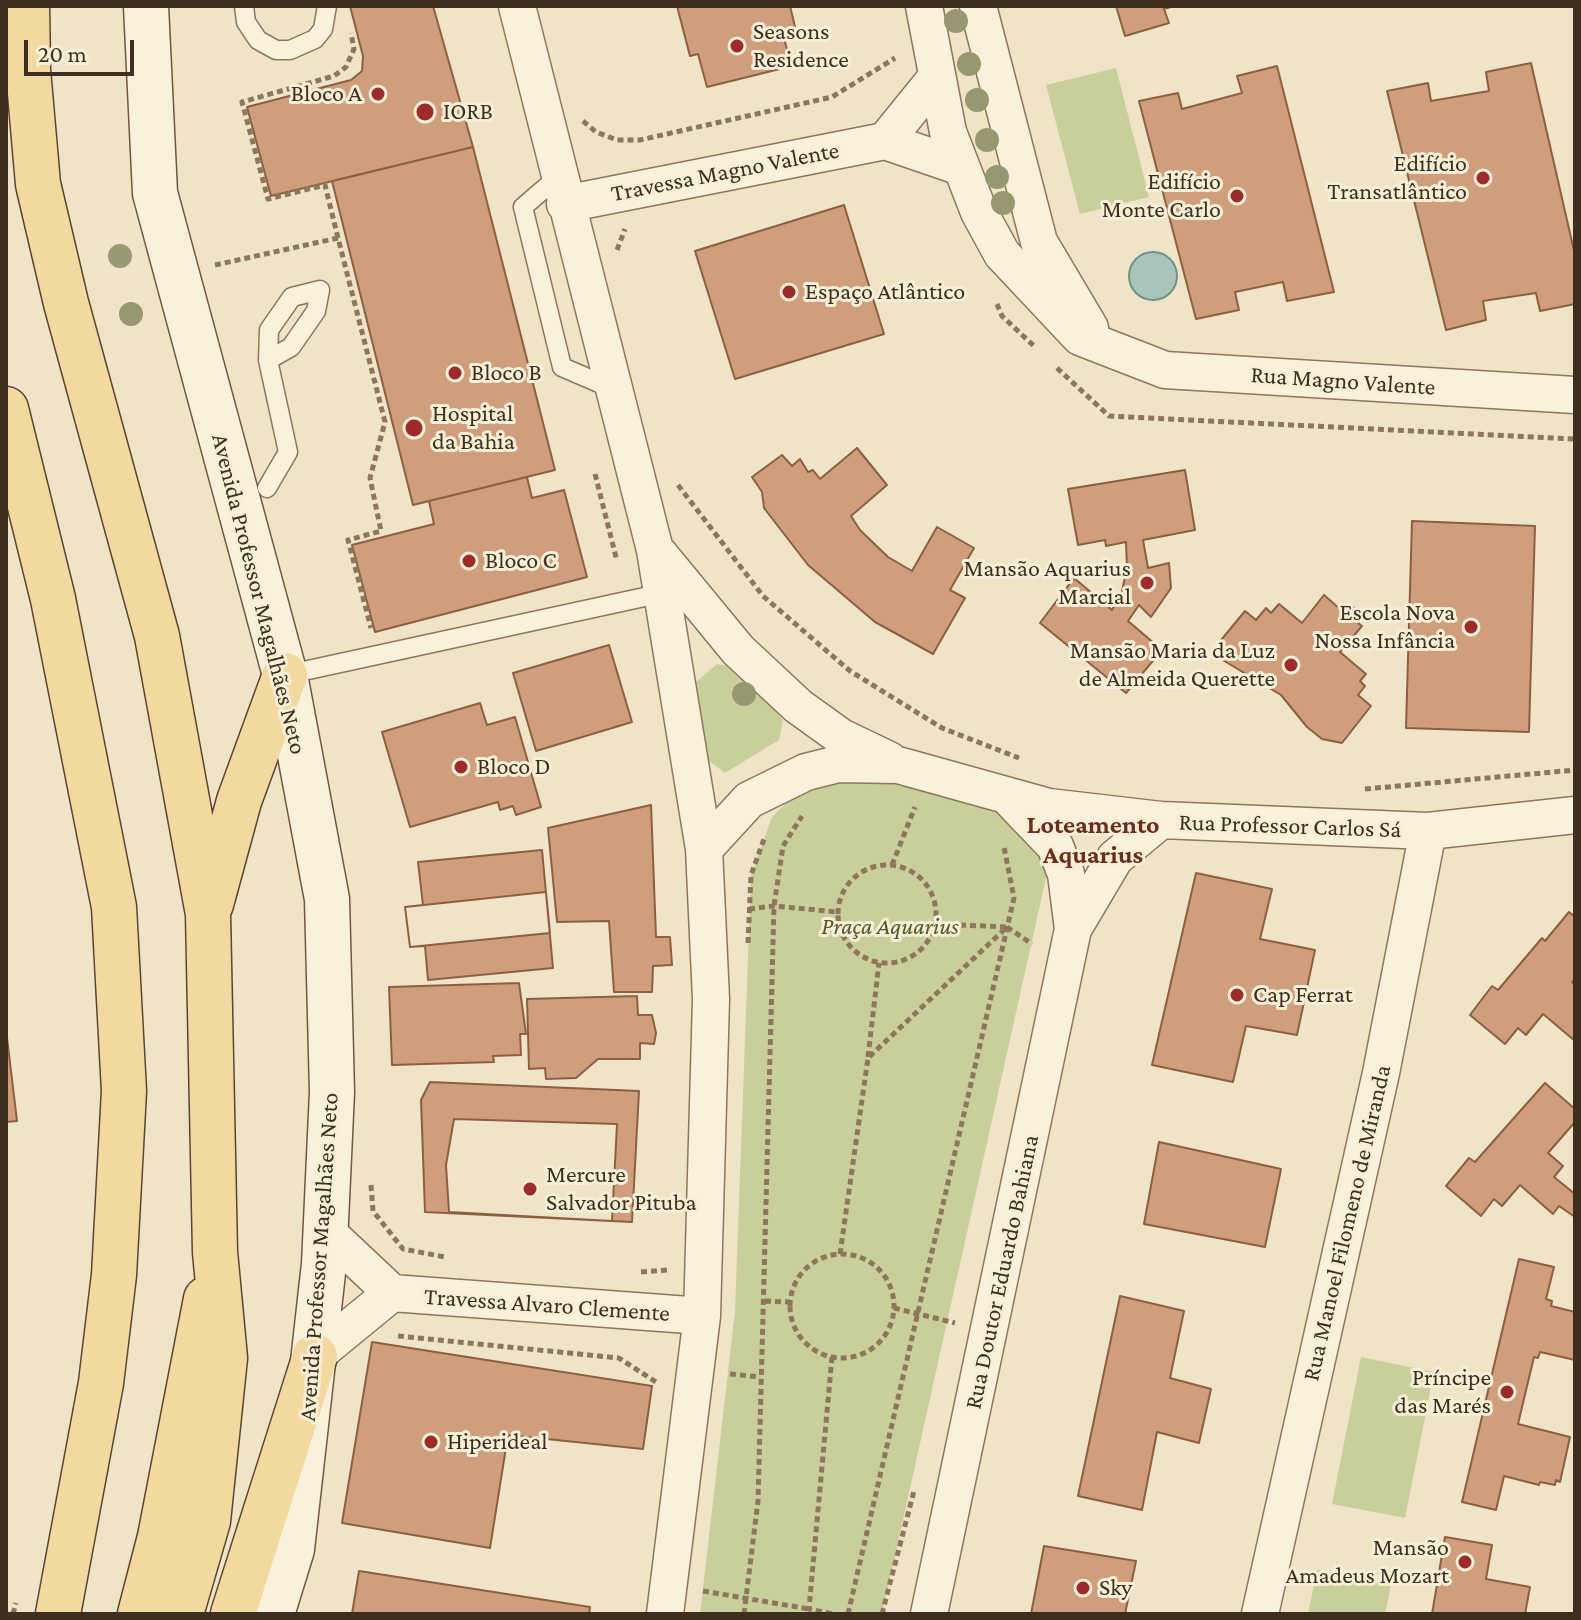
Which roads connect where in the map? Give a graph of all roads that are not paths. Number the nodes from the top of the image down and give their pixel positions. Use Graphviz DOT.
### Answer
graph roads {
  1 [pos="27,6"];
  2 [pos="146,6"];
  3 [pos="244,6"];
  4 [pos="327,6"];
  5 [pos="517,6"];
  6 [pos="924,6"];
  7 [pos="978,6"];
  8 [pos="936,78"];
  9 [pos="885,141"];
  10 [pos="958,166"];
  11 [pos="562,191"];
  12 [pos="1039,242"];
  13 [pos="1002,254"];
  14 [pos="1115,350"];
  15 [pos="268,360"];
  16 [pos="1575,395"];
  17 [pos="7,413"];
  18 [pos="267,488"];
  19 [pos="655,550"];
  20 [pos="646,596"];
  21 [pos="738,650"];
  22 [pos="673,655"];
  23 [pos="285,675"];
  24 [pos="898,765"];
  25 [pos="1010,799"];
  26 [pos="1575,815"];
  27 [pos="1161,820"];
  28 [pos="1428,831"];
  29 [pos="704,849"];
  30 [pos="208,914"];
  31 [pos="1073,929"];
  32 [pos="325,1230"];
  33 [pos="215,1252"];
  34 [pos="392,1293"];
  35 [pos="702,1316"];
  36 [pos="315,1356"];
  37 [pos="58,1614"];
  38 [pos="140,1614"];
  39 [pos="181,1614"];
  40 [pos="233,1614"];
  41 [pos="272,1614"];
  42 [pos="665,1614"];
  43 [pos="929,1614"];
  44 [pos="1260,1614"];
  1 -- 30 [label="main road"];
  2 -- 23 [label="main road, Avenida Professor Magalhães Neto"];
  3 -- 4 [label="lane"];
  5 -- 11 [label="street"];
  6 -- 8 [label="street, Rua Magno Valente"];
  7 -- 12 [label="street, Rua Magno Valente"];
  8 -- 9 [label="street"];
  8 -- 10 [label="street, Rua Magno Valente"];
  9 -- 10 [label="street"];
  9 -- 11 [label="street, Travessa Magno Valente"];
  10 -- 13 [label="street, Rua Magno Valente"];
  11 -- 19 [label="street"];
  12 -- 13 [label="lane"];
  12 -- 14 [label="street, Rua Magno Valente"];
  13 -- 14 [label="street, Rua Magno Valente"];
  14 -- 16 [label="street, Rua Magno Valente"];
  15 -- 15 [label="lane"];
  15 -- 18 [label="lane"];
  17 -- 37 [label="main road"];
  19 -- 20 [label="street"];
  19 -- 21 [label="street"];
  20 -- 22 [label="street"];
  20 -- 23 [label="lane"];
  21 -- 22 [label="street"];
  21 -- 24 [label="street"];
  22 -- 29 [label="street"];
  23 -- 30 [label="main road"];
  23 -- 32 [label="main road, Avenida Professor Magalhães Neto"];
  24 -- 25 [label="street, Rua Professor Carlos Sá"];
  24 -- 29 [label="street, Rua Professor Carlos Sá"];
  25 -- 27 [label="street, Rua Professor Carlos Sá"];
  25 -- 31 [label="street, Rua Doutor Eduardo Bahiana"];
  26 -- 28 [label="street, Rua Professor Carlos Sá"];
  27 -- 28 [label="street, Rua Professor Carlos Sá"];
  27 -- 31 [label="street, Rua Doutor Eduardo Bahiana"];
  28 -- 44 [label="street, Rua Manoel Filomeno de Miranda"];
  29 -- 35 [label="street"];
  30 -- 33 [label="main road"];
  31 -- 43 [label="street, Rua Doutor Eduardo Bahiana"];
  32 -- 34 [label="street, Travessa Alvaro Clemente"];
  32 -- 36 [label="main road, Avenida Professor Magalhães Neto"];
  33 -- 38 [label="main road"];
  33 -- 39 [label="main road"];
  34 -- 35 [label="street, Travessa Alvaro Clemente"];
  34 -- 36 [label="street, Travessa Alvaro Clemente"];
  35 -- 42 [label="street"];
  36 -- 40 [label="main road"];
  36 -- 41 [label="main road, Avenida Professor Magalhães Neto"];
}
